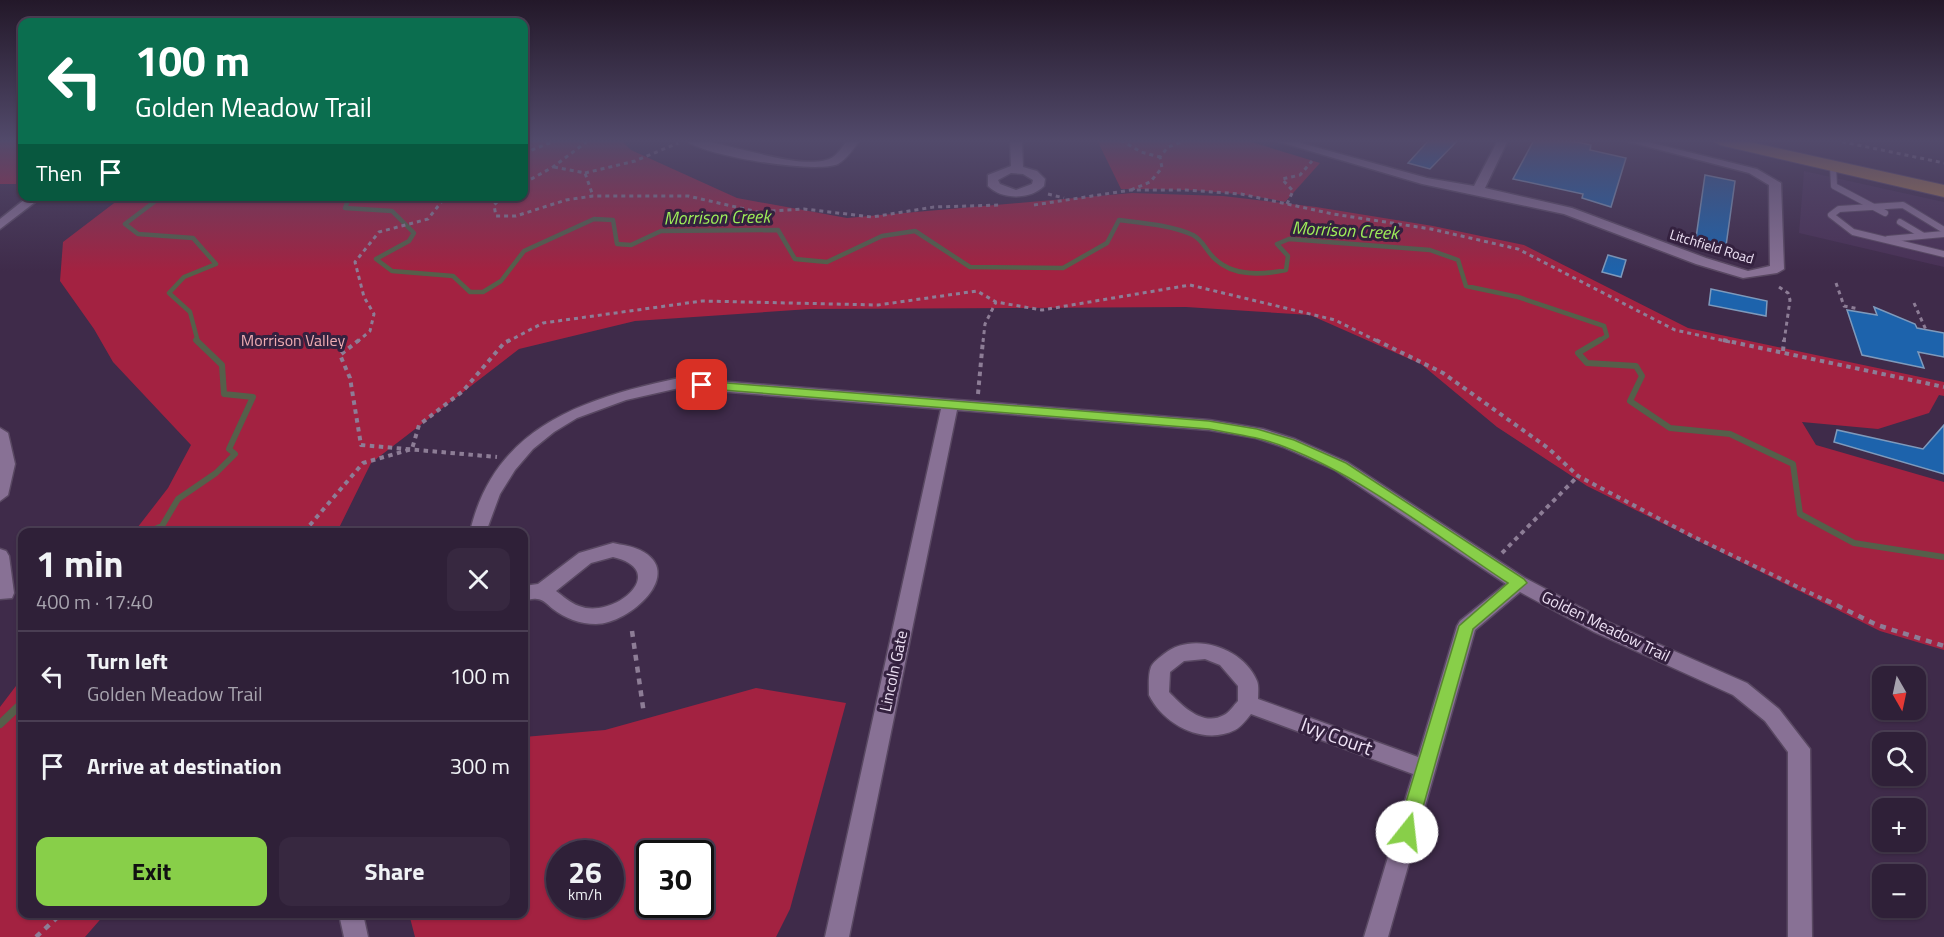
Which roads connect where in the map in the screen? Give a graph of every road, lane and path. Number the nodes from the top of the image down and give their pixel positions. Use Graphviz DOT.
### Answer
graph roads {
  1 [pos="589,184"];
  2 [pos="1146,184"];
  3 [pos="1286,184"];
  4 [pos="1442,184"];
  5 [pos="1481,184"];
  6 [pos="1775,184"];
  7 [pos="1834,184"];
  8 [pos="1912,184"];
  9 [pos="1131,190"];
  10 [pos="1478,190"];
  11 [pos="1944,191"];
  12 [pos="1046,193"];
  13 [pos="593,196"];
  14 [pos="1067,199"];
  15 [pos="31,201"];
  16 [pos="442,201"];
  17 [pos="498,201"];
  18 [pos="1287,204"];
  19 [pos="1002,205"];
  20 [pos="1030,205"];
  21 [pos="1874,207"];
  22 [pos="1885,213"];
  23 [pos="1900,222"];
  24 [pos="0,225"];
  25 [pos="1944,232"];
  26 [pos="1922,236"];
  27 [pos="1881,239"];
  28 [pos="1944,254"];
  29 [pos="1836,283"];
  30 [pos="1779,287"];
  31 [pos="996,302"];
  32 [pos="1914,303"];
  33 [pos="1859,309"];
  34 [pos="1926,330"];
  35 [pos="1783,351"];
  36 [pos="1944,387"];
  37 [pos="950,405"];
  38 [pos="976,406"];
  39 [pos="0,433"];
  40 [pos="412,450"];
  41 [pos="514,459"];
  42 [pos="1578,476"];
  43 [pos="0,495"];
  44 [pos="307,528"];
  45 [pos="479,528"];
  46 [pos="0,556"];
  47 [pos="1491,564"];
  48 [pos="1519,583"];
  49 [pos="533,592"];
  50 [pos="5,593"];
  51 [pos="632,631"];
  52 [pos="1944,646"];
  53 [pos="1248,704"];
  54 [pos="644,714"];
  55 [pos="1426,769"];
  56 [pos="57,918"];
  57 [pos="352,918"];
  58 [pos="36,937"];
  59 [pos="356,937"];
  60 [pos="837,937"];
  61 [pos="1376,937"];
  62 [pos="1800,937"];
  1 -- 13 [label="path"];
  2 -- 9 [label="path"];
  3 -- 18 [label="path"];
  4 -- 10 [label="street, Litchfield Road"];
  5 -- 10 [label="street"];
  6 -- 10 [label="street, Litchfield Road"];
  7 -- 21 [label="lane"];
  8 -- 11 [label="main road"];
  9 -- 14 [label="path"];
  9 -- 18 [label="path"];
  12 -- 14 [label="path"];
  13 -- 17 [label="path"];
  13 -- 19 [label="path"];
  14 -- 20 [label="path"];
  15 -- 24 [label="street"];
  16 -- 40 [label="path"];
  18 -- 35 [label="path"];
  21 -- 22 [label="lane"];
  21 -- 25 [label="lane"];
  21 -- 27 [label="lane"];
  23 -- 26 [label="lane"];
  25 -- 26 [label="lane"];
  26 -- 27 [label="lane"];
  27 -- 28 [label="lane"];
  29 -- 33 [label="path"];
  30 -- 35 [label="path"];
  31 -- 38 [label="path"];
  31 -- 40 [label="path"];
  31 -- 42 [label="path"];
  32 -- 34 [label="path"];
  35 -- 36 [label="path"];
  37 -- 38 [label="street, Golden Meadow Trail"];
  37 -- 41 [label="street, Golden Meadow Trail"];
  37 -- 60 [label="street, Lincoln Gate"];
  38 -- 47 [label="street, Golden Meadow Trail"];
  39 -- 43 [label="street"];
  40 -- 41 [label="path"];
  40 -- 44 [label="path"];
  41 -- 45 [label="street, Golden Meadow Trail"];
  42 -- 47 [label="path"];
  42 -- 52 [label="path"];
  46 -- 50 [label="street"];
  47 -- 48 [label="street, Golden Meadow Trail"];
  48 -- 55 [label="street"];
  48 -- 62 [label="street, Golden Meadow Trail"];
  49 -- 49 [label="street"];
  51 -- 54 [label="path"];
  53 -- 53 [label="street"];
  53 -- 55 [label="street, Ivy Court"];
  55 -- 61 [label="street"];
  56 -- 58 [label="path"];
  57 -- 59 [label="street"];
}
